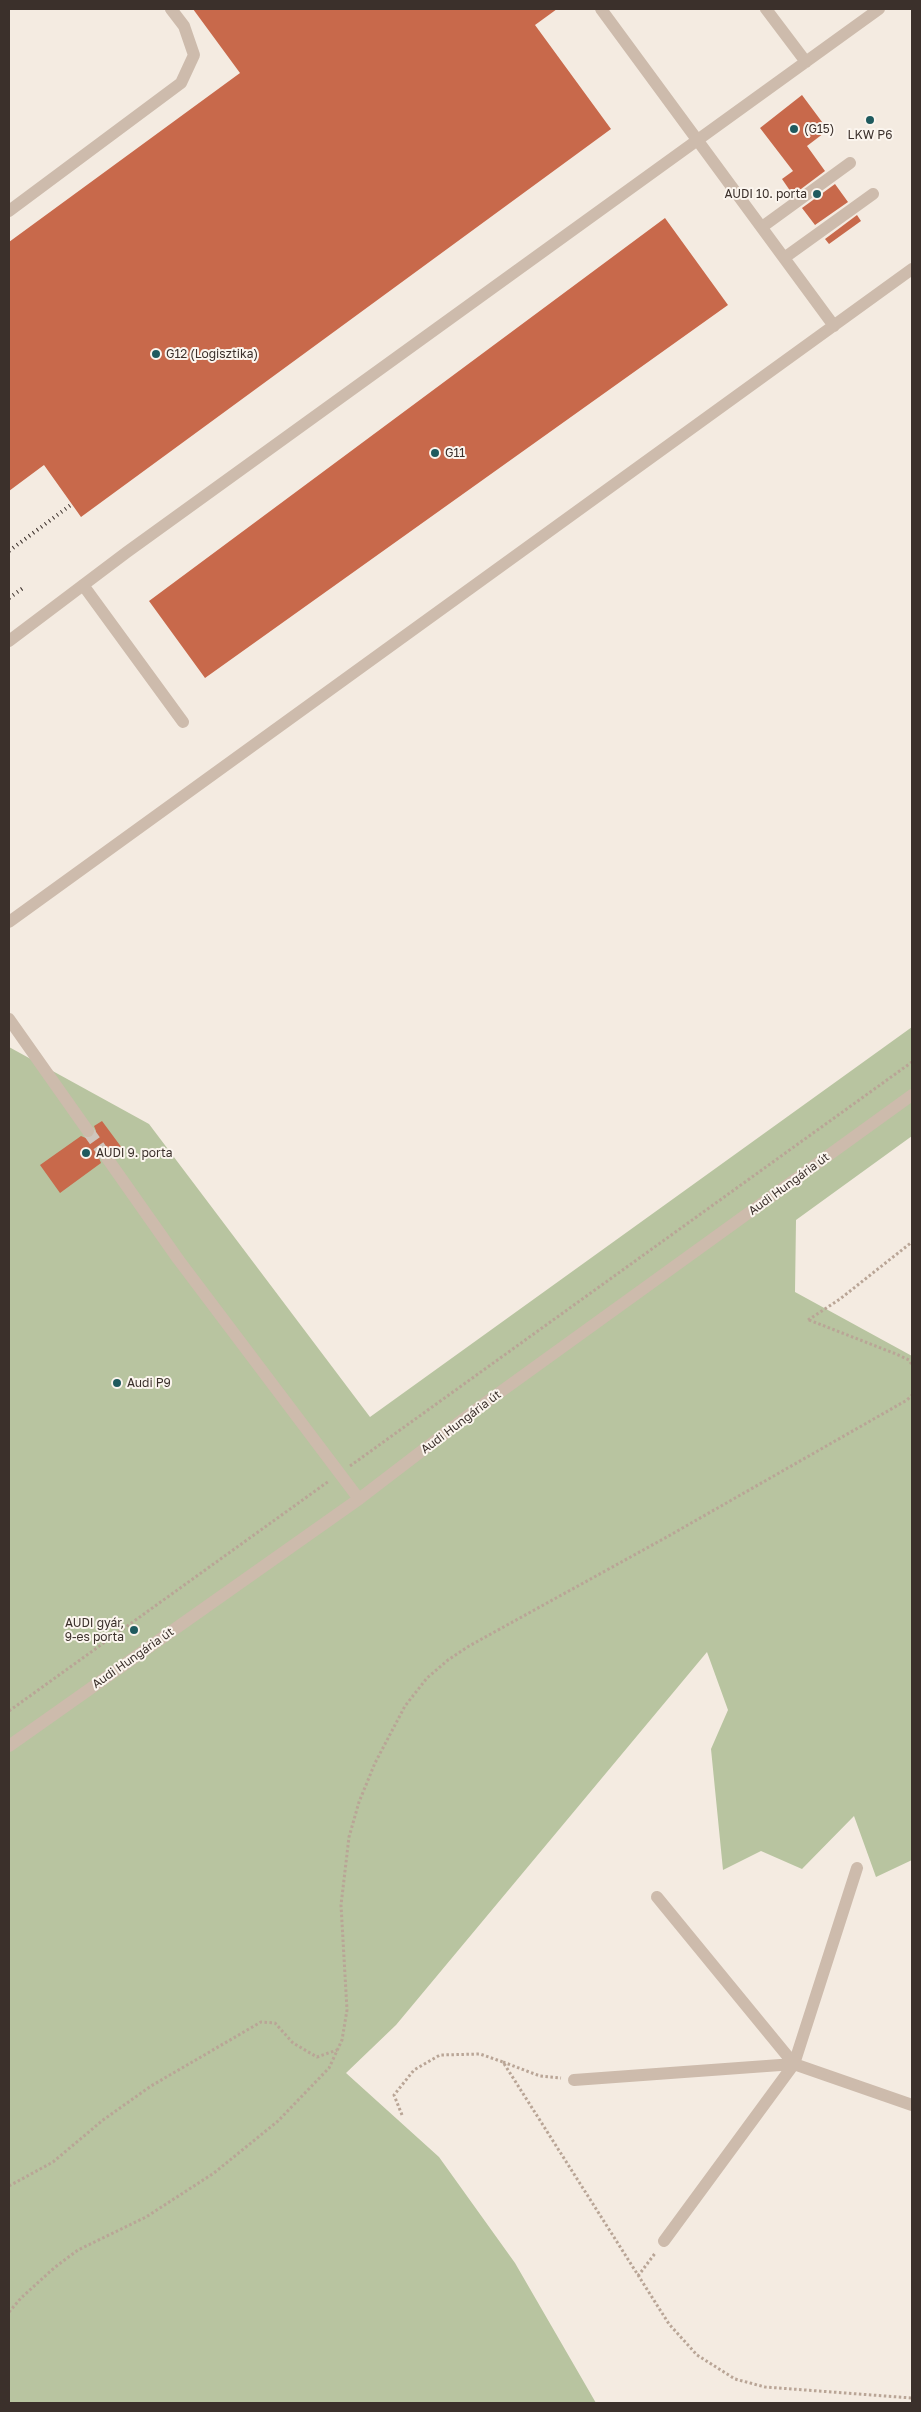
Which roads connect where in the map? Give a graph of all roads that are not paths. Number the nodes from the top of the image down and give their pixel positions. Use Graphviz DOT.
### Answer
graph roads {
  1 [pos="171,9"];
  2 [pos="601,9"];
  3 [pos="766,9"];
  4 [pos="880,9"];
  5 [pos="806,62"];
  6 [pos="697,140"];
  7 [pos="850,163"];
  8 [pos="873,194"];
  9 [pos="9,211"];
  10 [pos="762,227"];
  11 [pos="784,258"];
  12 [pos="912,269"];
  13 [pos="834,326"];
  14 [pos="83,585"];
  15 [pos="9,640"];
  16 [pos="182,722"];
  17 [pos="9,922"];
  18 [pos="9,1019"];
  19 [pos="912,1095"];
  20 [pos="88,1131"];
  21 [pos="108,1158"];
  22 [pos="359,1499"];
  23 [pos="9,1746"];
  24 [pos="857,1868"];
  25 [pos="657,1897"];
  26 [pos="794,2064"];
  27 [pos="574,2080"];
  28 [pos="912,2105"];
  29 [pos="664,2241"];
  1 -- 9 [label="street"];
  2 -- 6 [label="street"];
  3 -- 5 [label="street"];
  4 -- 5 [label="street"];
  5 -- 6 [label="street"];
  6 -- 10 [label="street"];
  6 -- 14 [label="street"];
  7 -- 10 [label="street"];
  8 -- 11 [label="street"];
  10 -- 11 [label="street"];
  11 -- 13 [label="street"];
  12 -- 13 [label="street"];
  13 -- 17 [label="street"];
  14 -- 15 [label="street"];
  14 -- 16 [label="street"];
  18 -- 20 [label="street"];
  19 -- 22 [label="street, Audi Hungária út"];
  21 -- 22 [label="street"];
  22 -- 23 [label="street, Audi Hungária út"];
  24 -- 26 [label="street"];
  25 -- 26 [label="street"];
  26 -- 27 [label="street"];
  26 -- 28 [label="street"];
  26 -- 29 [label="street"];
}
